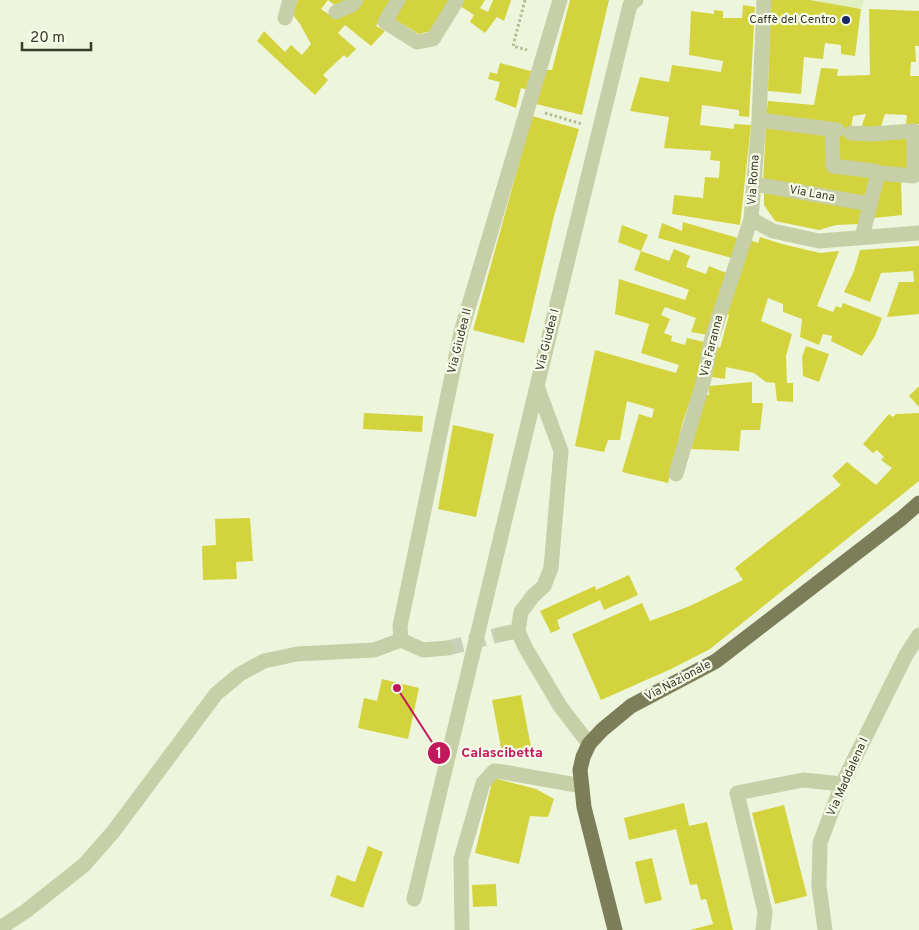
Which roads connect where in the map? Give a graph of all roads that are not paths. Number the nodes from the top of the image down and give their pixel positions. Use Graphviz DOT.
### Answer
graph roads {
  1 [pos="290,0"];
  2 [pos="356,0"];
  3 [pos="398,0"];
  4 [pos="457,0"];
  5 [pos="560,0"];
  6 [pos="636,0"];
  7 [pos="764,0"];
  8 [pos="336,12"];
  9 [pos="285,18"];
  10 [pos="759,120"];
  11 [pos="840,131"];
  12 [pos="878,173"];
  13 [pos="916,176"];
  14 [pos="754,184"];
  15 [pos="870,204"];
  16 [pos="751,219"];
  17 [pos="919,232"];
  18 [pos="862,236"];
  19 [pos="537,386"];
  20 [pos="676,474"];
  21 [pos="919,503"];
  22 [pos="919,517"];
  23 [pos="902,518"];
  24 [pos="518,631"];
  25 [pos="502,634"];
  26 [pos="919,636"];
  27 [pos="401,640"];
  28 [pos="448,648"];
  29 [pos="589,744"];
  30 [pos="842,784"];
  31 [pos="582,786"];
  32 [pos="414,899"];
  33 [pos="0,928"];
  34 [pos="462,930"];
  35 [pos="615,930"];
  36 [pos="763,930"];
  37 [pos="825,930"];
  1 -- 9 [label="street"];
  2 -- 8 [label="street"];
  3 -- 4 [label="street"];
  5 -- 27 [label="street, Via Giudea II"];
  6 -- 19 [label="street, Via Giudea I"];
  7 -- 10 [label="street, Via Roma"];
  10 -- 11 [label="street"];
  10 -- 14 [label="street, Via Roma"];
  11 -- 12 [label="street"];
  11 -- 13 [label="street"];
  12 -- 13 [label="street"];
  12 -- 15 [label="street"];
  14 -- 15 [label="street, Via Lana"];
  14 -- 16 [label="street, Via Roma"];
  15 -- 18 [label="street"];
  16 -- 18 [label="street, Via Roma"];
  16 -- 20 [label="street, Via Faranna"];
  17 -- 18 [label="street, Via Roma"];
  19 -- 24 [label="street, Via Giudea I"];
  19 -- 32 [label="street"];
  21 -- 23 [label="main road, Via Nazionale"];
  22 -- 23 [label="street"];
  23 -- 29 [label="main road, Via Nazionale"];
  24 -- 25 [label="street"];
  24 -- 29 [label="street"];
  26 -- 30 [label="street, Via Maddalena I"];
  27 -- 28 [label="street"];
  27 -- 33 [label="street"];
  29 -- 31 [label="main road, Via Nazionale"];
  30 -- 36 [label="street"];
  30 -- 37 [label="street, Via Maddalena I"];
  31 -- 34 [label="street"];
  31 -- 35 [label="main road, Via Nazionale"];
}
